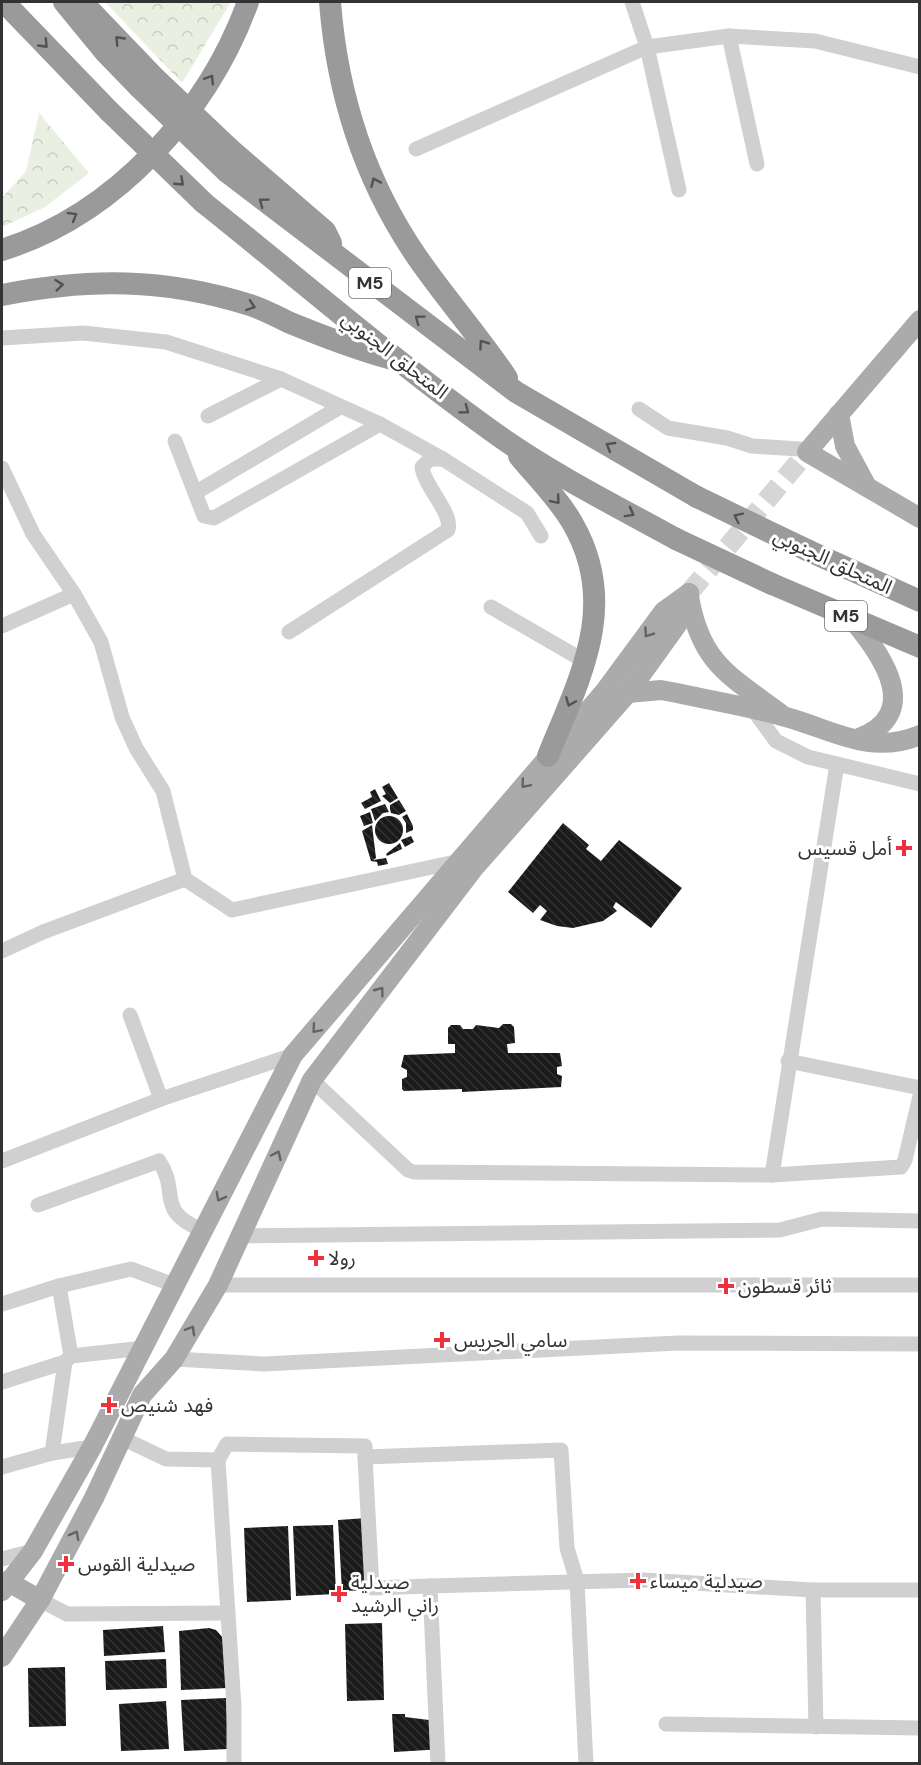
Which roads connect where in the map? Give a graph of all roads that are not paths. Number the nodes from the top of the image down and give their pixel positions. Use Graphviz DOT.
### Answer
graph roads {
  1 [pos="4,2"];
  2 [pos="64,2"];
  3 [pos="81,2"];
  4 [pos="248,2"];
  5 [pos="330,2"];
  6 [pos="632,2"];
  7 [pos="729,36"];
  8 [pos="647,47"];
  9 [pos="920,67"];
  10 [pos="148,83"];
  11 [pos="416,149"];
  12 [pos="757,164"];
  13 [pos="679,190"];
  14 [pos="2,250"];
  15 [pos="331,253"];
  16 [pos="2,295"];
  17 [pos="920,320"];
  18 [pos="2,338"];
  19 [pos="401,362"];
  20 [pos="281,379"];
  21 [pos="516,392"];
  22 [pos="340,407"];
  23 [pos="639,409"];
  24 [pos="839,414"];
  25 [pos="208,416"];
  26 [pos="380,424"];
  27 [pos="504,439"];
  28 [pos="175,441"];
  29 [pos="807,452"];
  30 [pos="443,459"];
  31 [pos="2,468"];
  32 [pos="868,489"];
  33 [pos="195,493"];
  34 [pos="920,518"];
  35 [pos="541,536"];
  36 [pos="689,593"];
  37 [pos="74,594"];
  38 [pos="920,601"];
  39 [pos="491,608"];
  40 [pos="851,618"];
  41 [pos="2,626"];
  42 [pos="289,632"];
  43 [pos="920,647"];
  44 [pos="586,662"];
  45 [pos="628,693"];
  46 [pos="754,711"];
  47 [pos="784,717"];
  48 [pos="920,735"];
  49 [pos="854,740"];
  50 [pos="548,756"];
  51 [pos="837,764"];
  52 [pos="920,784"];
  53 [pos="460,861"];
  54 [pos="185,879"];
  55 [pos="2,951"];
  56 [pos="130,1016"];
  57 [pos="293,1055"];
  58 [pos="788,1061"];
  59 [pos="312,1080"];
  60 [pos="920,1088"];
  61 [pos="920,1096"];
  62 [pos="161,1099"];
  63 [pos="264,1113"];
  64 [pos="289,1129"];
  65 [pos="2,1161"];
  66 [pos="772,1175"];
  67 [pos="38,1205"];
  68 [pos="920,1221"];
  69 [pos="202,1230"];
  70 [pos="240,1236"];
  71 [pos="218,1285"];
  72 [pos="920,1285"];
  73 [pos="60,1286"];
  74 [pos="174,1286"];
  75 [pos="2,1304"];
  76 [pos="920,1344"];
  77 [pos="144,1348"];
  78 [pos="68,1359"];
  79 [pos="174,1359"];
  80 [pos="2,1382"];
  81 [pos="122,1438"];
  82 [pos="92,1447"];
  83 [pos="52,1453"];
  84 [pos="365,1457"];
  85 [pos="218,1460"];
  86 [pos="2,1467"];
  87 [pos="33,1551"];
  88 [pos="2,1559"];
  89 [pos="577,1581"];
  90 [pos="4,1586"];
  91 [pos="430,1586"];
  92 [pos="813,1590"];
  93 [pos="920,1590"];
  94 [pos="40,1600"];
  95 [pos="228,1613"];
  96 [pos="2,1657"];
  97 [pos="666,1724"];
  98 [pos="816,1727"];
  99 [pos="920,1728"];
  100 [pos="234,1764"];
  101 [pos="438,1764"];
  102 [pos="586,1764"];
  1 -- 19 [label="highway, المتحلق الجنوبي / M5, one-way, bridge"];
  2 -- 10 [label="highway, المتحلق الجنوبي / M5"];
  10 -- 3 [label="highway, one-way"];
  14 -- 4 [label="highway, one-way"];
  21 -- 5 [label="highway, one-way"];
  6 -- 8 [label="street"];
  7 -- 8 [label="street"];
  7 -- 9 [label="street"];
  7 -- 12 [label="street"];
  8 -- 11 [label="street"];
  8 -- 13 [label="street"];
  15 -- 10 [label="highway, المتحلق الجنوبي / M5, one-way, bridge"];
  10 -- 15 [label="highway, bridge"];
  21 -- 15 [label="highway, المتحلق الجنوبي / M5, one-way"];
  16 -- 19 [label="highway, one-way"];
  17 -- 24 [label="main road"];
  18 -- 20 [label="street"];
  19 -- 27 [label="highway, المتحلق الجنوبي / M5, one-way"];
  20 -- 22 [label="street"];
  20 -- 25 [label="street"];
  38 -- 21 [label="highway, المتحلق الجنوبي / M5, one-way, bridge"];
  22 -- 26 [label="street"];
  22 -- 33 [label="street"];
  23 -- 29 [label="street"];
  24 -- 29 [label="main road"];
  24 -- 32 [label="main road"];
  26 -- 30 [label="street"];
  26 -- 33 [label="street"];
  27 -- 40 [label="highway, المتحلق الجنوبي / M5, one-way, bridge"];
  27 -- 44 [label="highway, one-way"];
  28 -- 33 [label="street"];
  29 -- 32 [label="main road"];
  30 -- 35 [label="street"];
  30 -- 42 [label="street"];
  31 -- 37 [label="street"];
  32 -- 34 [label="main road"];
  36 -- 45 [label="main road"];
  36 -- 47 [label="main road"];
  36 -- 50 [label="main road, one-way"];
  37 -- 41 [label="street"];
  37 -- 54 [label="street"];
  39 -- 44 [label="street"];
  40 -- 43 [label="highway, المتحلق الجنوبي / M5"];
  40 -- 49 [label="main road, المتحلق الجنوبي"];
  44 -- 50 [label="highway, one-way"];
  45 -- 46 [label="main road"];
  59 -- 45 [label="main road, one-way"];
  46 -- 47 [label="main road"];
  46 -- 51 [label="street"];
  47 -- 49 [label="main road"];
  48 -- 49 [label="main road"];
  50 -- 53 [label="main road, one-way"];
  51 -- 52 [label="street"];
  51 -- 58 [label="street"];
  53 -- 54 [label="street"];
  53 -- 57 [label="main road, one-way"];
  54 -- 55 [label="street"];
  56 -- 62 [label="street"];
  57 -- 62 [label="street"];
  57 -- 63 [label="main road"];
  58 -- 60 [label="street"];
  58 -- 66 [label="street"];
  59 -- 64 [label="main road"];
  59 -- 66 [label="street"];
  61 -- 66 [label="street"];
  62 -- 65 [label="street"];
  63 -- 64 [label="main road"];
  63 -- 69 [label="main road, one-way"];
  70 -- 64 [label="main road, one-way"];
  67 -- 69 [label="street"];
  68 -- 70 [label="street"];
  69 -- 74 [label="main road"];
  70 -- 71 [label="main road"];
  71 -- 72 [label="street"];
  79 -- 71 [label="main road, one-way"];
  73 -- 74 [label="street"];
  73 -- 75 [label="street"];
  73 -- 78 [label="street"];
  74 -- 77 [label="main road"];
  76 -- 79 [label="street"];
  77 -- 78 [label="street"];
  77 -- 82 [label="main road"];
  78 -- 80 [label="street"];
  78 -- 83 [label="street"];
  79 -- 81 [label="main road"];
  81 -- 85 [label="street"];
  94 -- 81 [label="main road, one-way"];
  82 -- 83 [label="street"];
  82 -- 87 [label="main road"];
  83 -- 86 [label="street"];
  84 -- 85 [label="street"];
  84 -- 89 [label="street"];
  84 -- 91 [label="street"];
  85 -- 95 [label="street"];
  87 -- 88 [label="street"];
  87 -- 90 [label="main road"];
  89 -- 91 [label="street"];
  89 -- 92 [label="street"];
  89 -- 102 [label="street"];
  90 -- 94 [label="main road"];
  91 -- 101 [label="street"];
  92 -- 93 [label="street"];
  92 -- 98 [label="street"];
  94 -- 95 [label="street"];
  94 -- 96 [label="main road"];
  95 -- 100 [label="street"];
  97 -- 98 [label="street"];
  98 -- 99 [label="street"];
}
